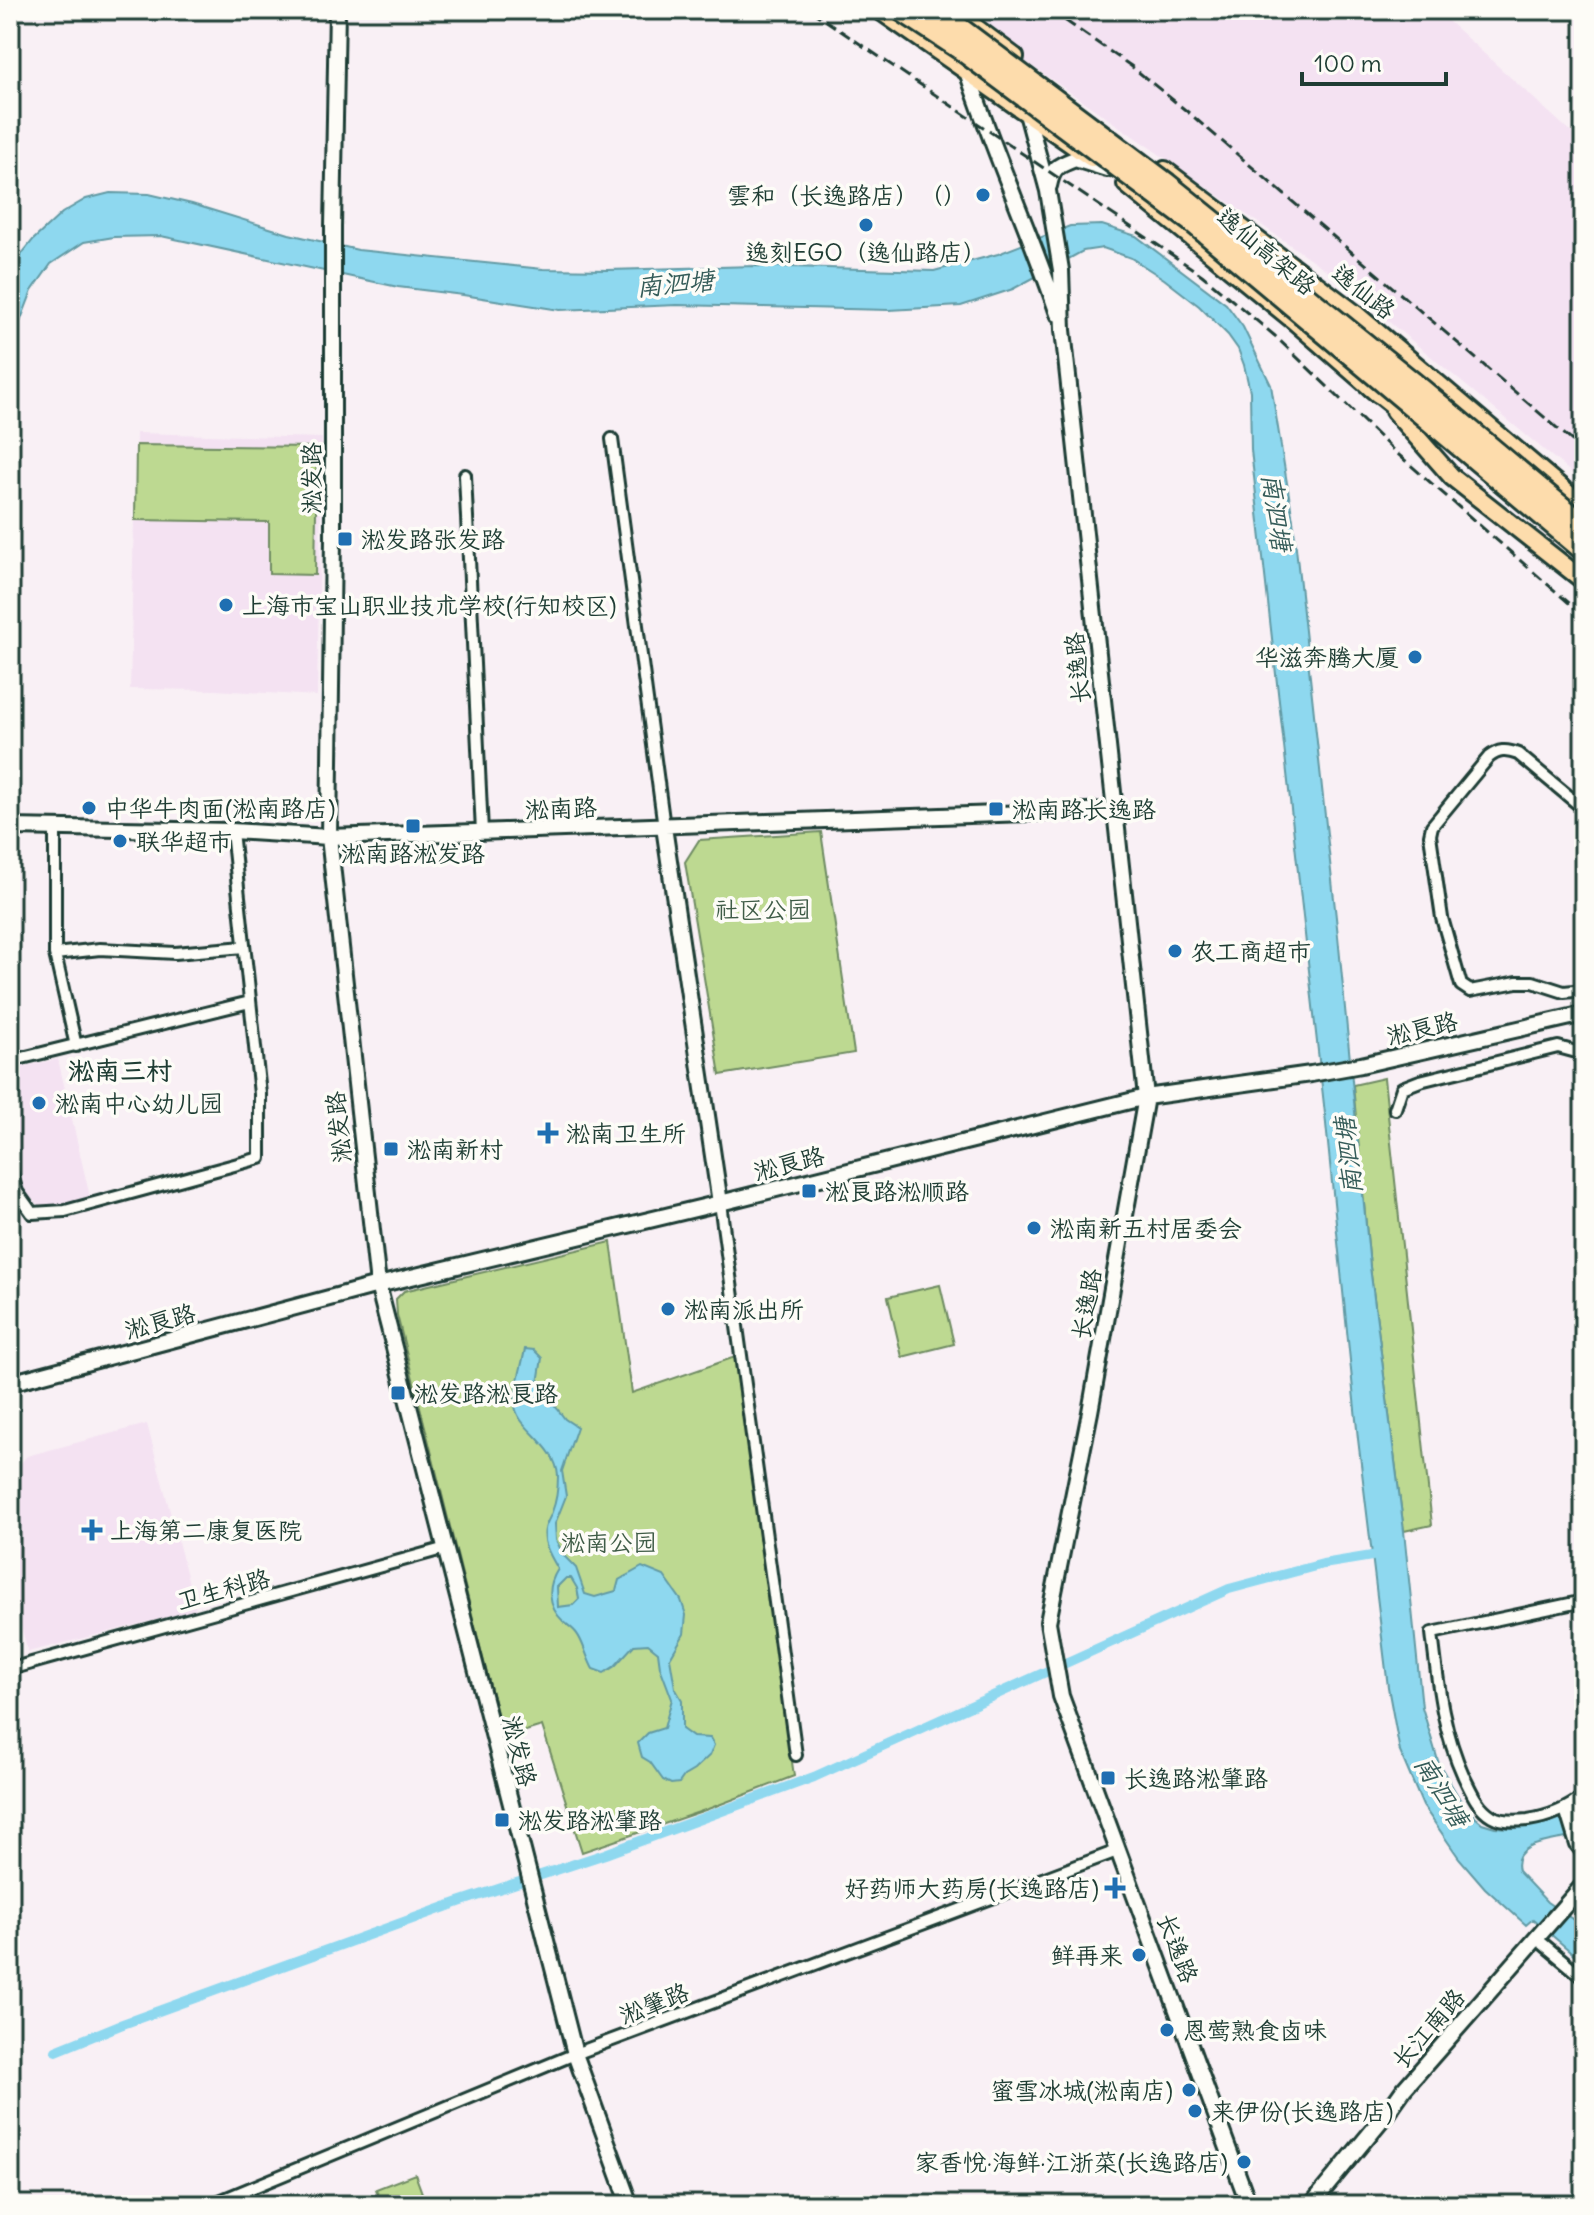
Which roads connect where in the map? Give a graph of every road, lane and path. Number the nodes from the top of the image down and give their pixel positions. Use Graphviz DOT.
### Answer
graph roads {
  1 [pos="337,10"];
  2 [pos="879,10"];
  3 [pos="901,10"];
  4 [pos="935,10"];
  5 [pos="950,10"];
  6 [pos="1020,61"];
  7 [pos="967,71"];
  8 [pos="1026,112"];
  9 [pos="1107,169"];
  10 [pos="1048,191"];
  11 [pos="1063,330"];
  12 [pos="1372,386"];
  13 [pos="612,439"];
  14 [pos="465,475"];
  15 [pos="1584,507"];
  16 [pos="1584,526"];
  17 [pos="1584,547"];
  18 [pos="1584,562"];
  19 [pos="1584,581"];
  20 [pos="1584,809"];
  21 [pos="1114,810"];
  22 [pos="10,827"];
  23 [pos="55,827"];
  24 [pos="664,827"];
  25 [pos="232,831"];
  26 [pos="482,832"];
  27 [pos="329,837"];
  28 [pos="244,947"];
  29 [pos="55,954"];
  30 [pos="1584,990"];
  31 [pos="250,1002"];
  32 [pos="1584,1014"];
  33 [pos="76,1046"];
  34 [pos="10,1061"];
  35 [pos="1584,1066"];
  36 [pos="1146,1097"];
  37 [pos="1395,1109"];
  38 [pos="10,1168"];
  39 [pos="720,1203"];
  40 [pos="378,1285"];
  41 [pos="10,1383"];
  42 [pos="446,1548"];
  43 [pos="1584,1601"];
  44 [pos="10,1669"];
  45 [pos="796,1755"];
  46 [pos="1584,1796"];
  47 [pos="1570,1811"];
  48 [pos="1580,1844"];
  49 [pos="1117,1851"];
  50 [pos="1584,1855"];
  51 [pos="1580,1888"];
  52 [pos="1540,1933"];
  53 [pos="1584,1978"];
  54 [pos="575,2054"];
  55 [pos="210,2205"];
  56 [pos="630,2205"];
  57 [pos="1249,2205"];
  58 [pos="1311,2205"];
  1 -- 27 [label="street, 淞发路"];
  2 -- 7 [label="main road"];
  3 -- 17 [label="highway, 逸仙高架路, bridge"];
  4 -- 16 [label="highway, 逸仙高架路, bridge"];
  5 -- 6 [label="main road, 逸仙路"];
  5 -- 7 [label="street, 长逸路"];
  6 -- 8 [label="street, 长逸路"];
  6 -- 15 [label="main road, 逸仙路"];
  7 -- 8 [label="main road"];
  7 -- 11 [label="street, 长逸路"];
  8 -- 9 [label="main road"];
  8 -- 10 [label="street, 长逸路"];
  9 -- 10 [label="street"];
  9 -- 12 [label="main road"];
  10 -- 11 [label="street, 长逸路"];
  11 -- 21 [label="street, 长逸路"];
  12 -- 17 [label="main road"];
  12 -- 18 [label="highway"];
  12 -- 19 [label="main road"];
  13 -- 24 [label="street"];
  14 -- 26 [label="street"];
  20 -- 30 [label="street"];
  21 -- 24 [label="street, 淞南路"];
  21 -- 36 [label="street, 长逸路"];
  22 -- 23 [label="street, 淞南路"];
  23 -- 25 [label="street, 淞南路"];
  23 -- 29 [label="street"];
  24 -- 26 [label="street, 淞南路"];
  24 -- 39 [label="street"];
  25 -- 27 [label="street, 淞南路"];
  25 -- 28 [label="street"];
  26 -- 27 [label="street, 淞南路"];
  27 -- 40 [label="street, 淞发路"];
  28 -- 29 [label="street"];
  28 -- 31 [label="street"];
  29 -- 33 [label="street"];
  31 -- 33 [label="street"];
  31 -- 38 [label="street"];
  32 -- 36 [label="street, 淞良路"];
  33 -- 34 [label="street"];
  35 -- 37 [label="street"];
  36 -- 39 [label="street, 淞良路"];
  36 -- 49 [label="street, 长逸路"];
  39 -- 40 [label="street, 淞良路"];
  39 -- 45 [label="street"];
  40 -- 41 [label="street, 淞良路"];
  40 -- 42 [label="street, 淞发路"];
  42 -- 44 [label="street, 卫生科路"];
  42 -- 54 [label="street, 淞发路"];
  43 -- 47 [label="street"];
  46 -- 47 [label="street"];
  47 -- 48 [label="street"];
  48 -- 50 [label="street"];
  49 -- 54 [label="street, 淞肇路"];
  49 -- 57 [label="street, 长逸路"];
  51 -- 52 [label="street, 长江南路"];
  52 -- 53 [label="street"];
  52 -- 58 [label="street, 长江南路"];
  54 -- 55 [label="street, 淞肇路"];
  54 -- 56 [label="street, 淞发路"];
}
